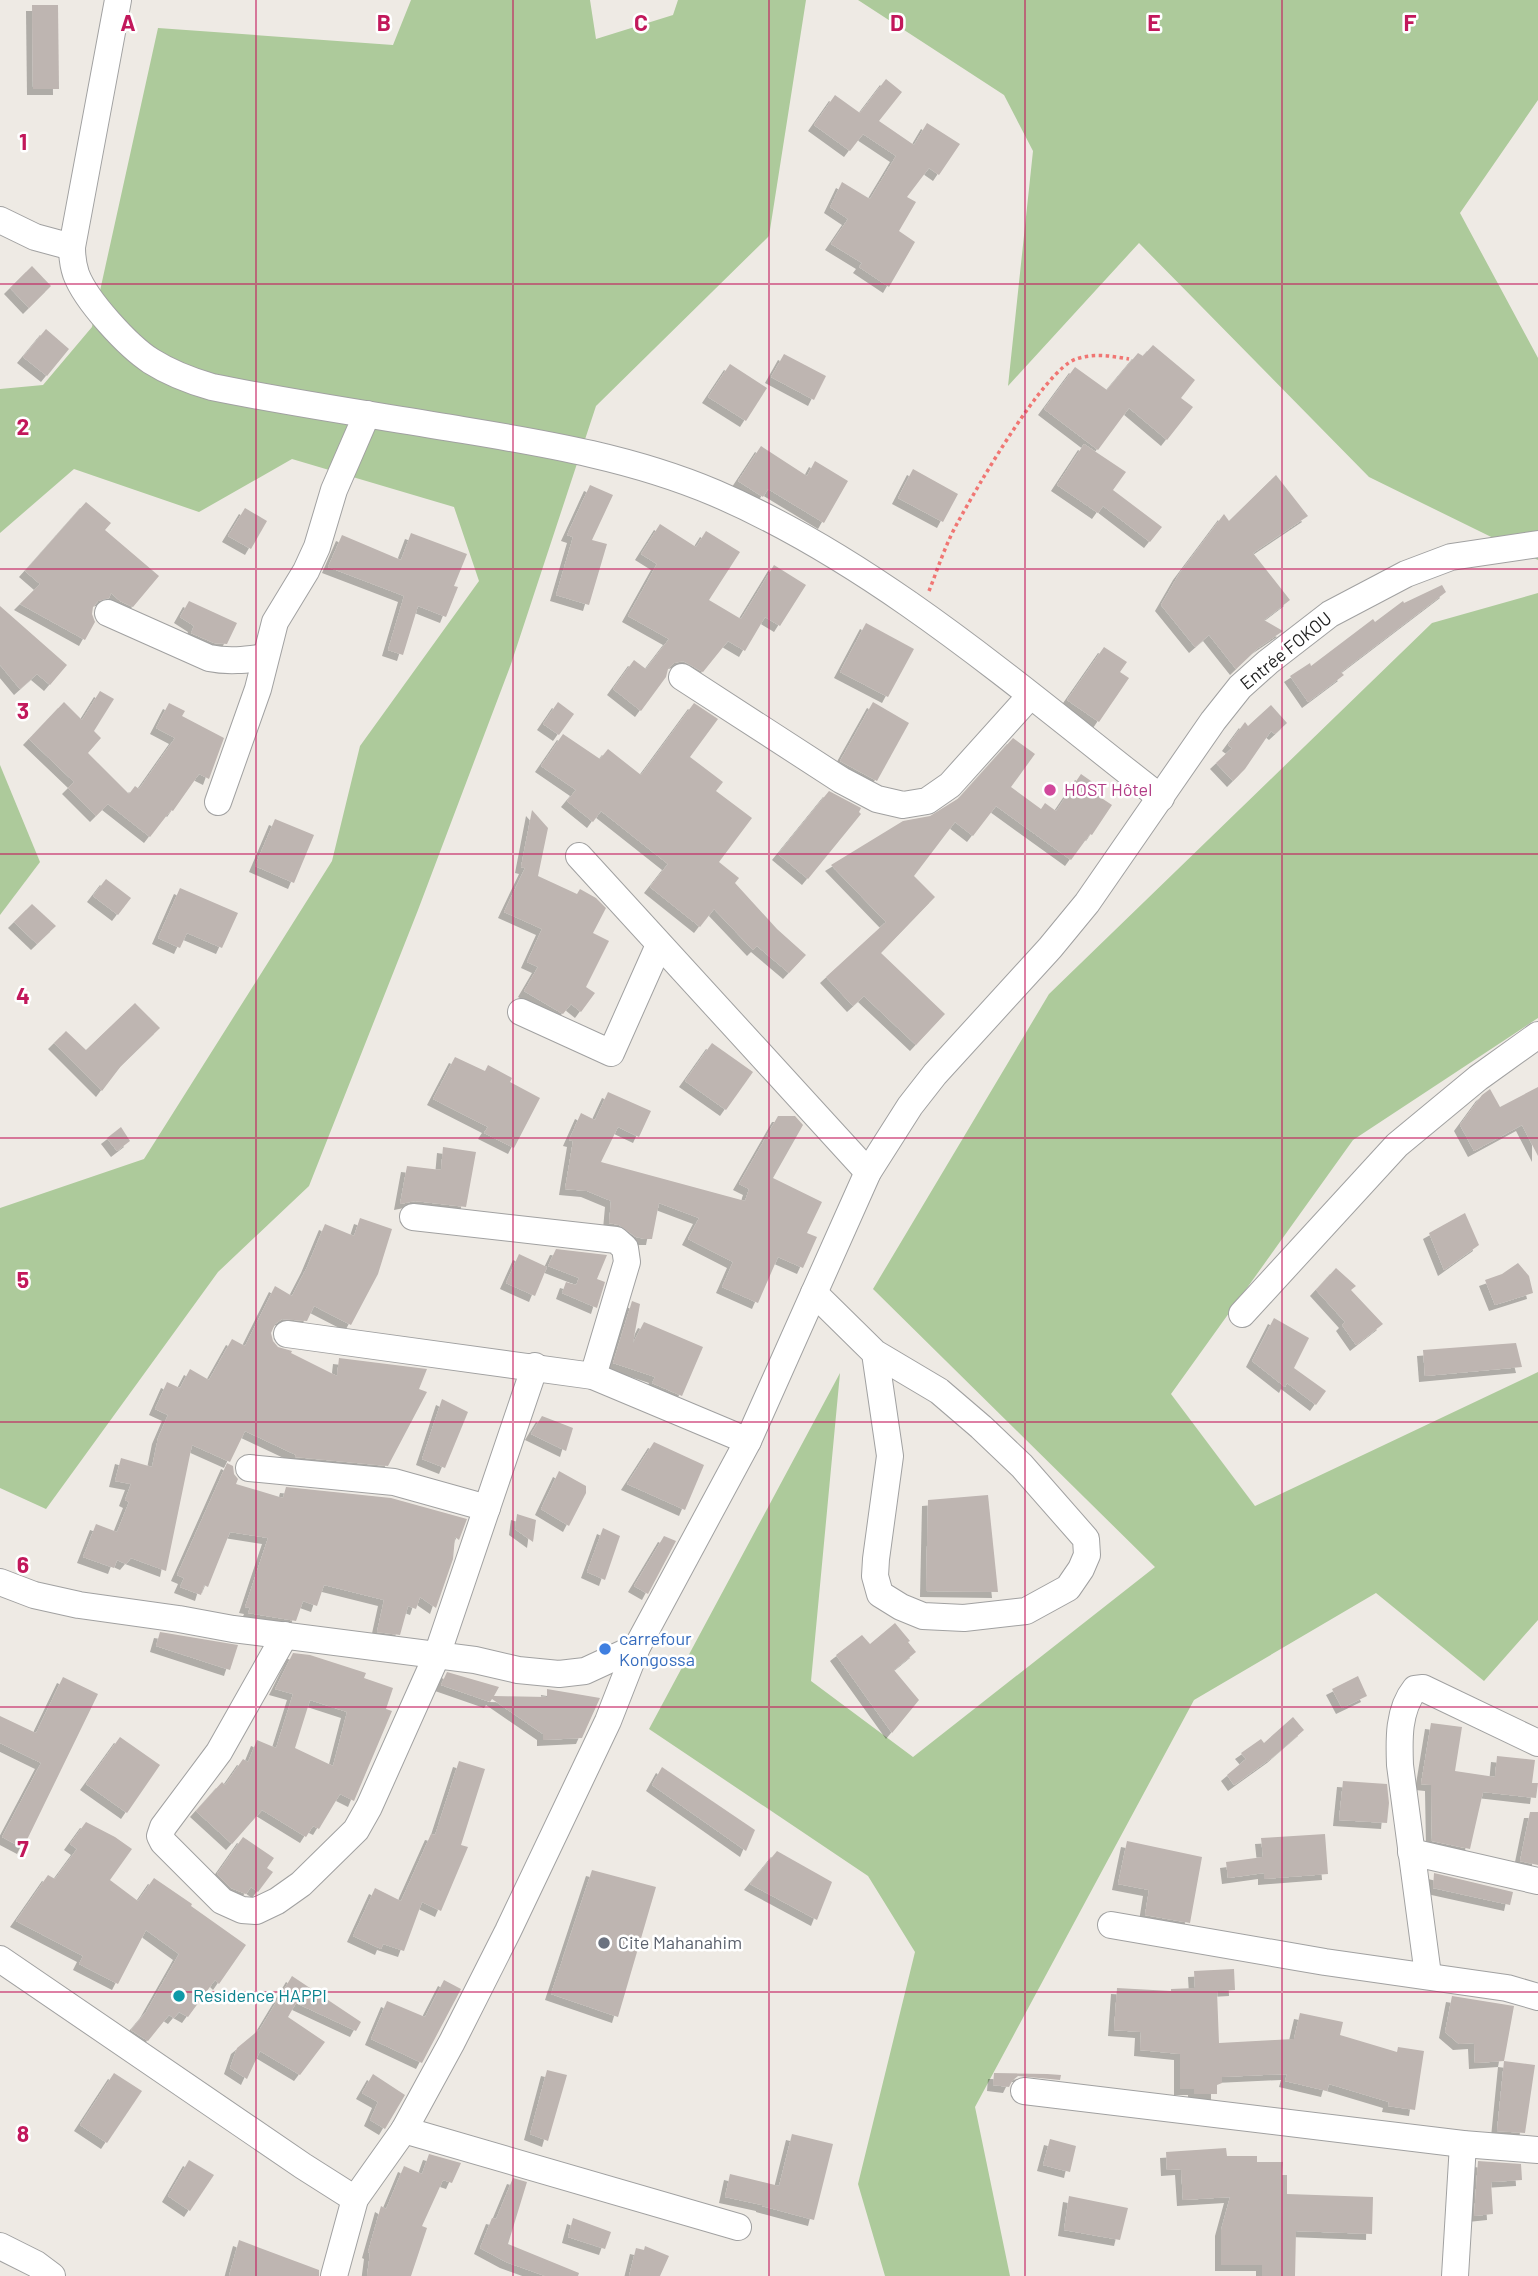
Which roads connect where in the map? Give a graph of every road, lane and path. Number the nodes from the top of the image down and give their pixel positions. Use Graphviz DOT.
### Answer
graph roads {
  1 [pos="118,0"];
  2 [pos="0,220"];
  3 [pos="72,247"];
  4 [pos="1129,359"];
  5 [pos="367,414"];
  6 [pos="1538,544"];
  7 [pos="920,612"];
  8 [pos="108,613"];
  9 [pos="265,657"];
  10 [pos="682,677"];
  11 [pos="1030,696"];
  12 [pos="1161,798"];
  13 [pos="218,802"];
  14 [pos="579,856"];
  15 [pos="659,944"];
  16 [pos="521,1012"];
  17 [pos="1538,1035"];
  18 [pos="868,1172"];
  19 [pos="413,1217"];
  20 [pos="814,1293"];
  21 [pos="1242,1314"];
  22 [pos="287,1334"];
  23 [pos="875,1353"];
  24 [pos="535,1366"];
  25 [pos="593,1376"];
  26 [pos="748,1441"];
  27 [pos="249,1468"];
  28 [pos="487,1508"];
  29 [pos="0,1582"];
  30 [pos="285,1635"];
  31 [pos="637,1647"];
  32 [pos="437,1655"];
  33 [pos="1538,1743"];
  34 [pos="1411,1852"];
  35 [pos="1538,1881"];
  36 [pos="1111,1925"];
  37 [pos="0,1959"];
  38 [pos="1427,1975"];
  39 [pos="1538,1997"];
  40 [pos="1024,2091"];
  41 [pos="404,2130"];
  42 [pos="1463,2144"];
  43 [pos="1538,2150"];
  44 [pos="355,2199"];
  45 [pos="737,2227"];
  46 [pos="0,2246"];
  47 [pos="52,2276"];
  48 [pos="334,2276"];
  49 [pos="1455,2276"];
  1 -- 3 [label="street"];
  2 -- 3 [label="street"];
  3 -- 5 [label="street"];
  4 -- 7 [label="path"];
  5 -- 7 [label="street"];
  5 -- 9 [label="street"];
  6 -- 12 [label="street, Entrée FOKOU"];
  7 -- 11 [label="street"];
  8 -- 9 [label="street"];
  9 -- 13 [label="street"];
  10 -- 11 [label="street"];
  11 -- 12 [label="street"];
  12 -- 18 [label="street, Entrée FOKOU"];
  14 -- 15 [label="street"];
  15 -- 16 [label="street"];
  15 -- 18 [label="street"];
  17 -- 21 [label="street"];
  18 -- 20 [label="street, Entrée FOKOU"];
  19 -- 25 [label="street"];
  20 -- 23 [label="street"];
  20 -- 26 [label="street, Entrée FOKOU"];
  22 -- 24 [label="street"];
  23 -- 23 [label="street"];
  24 -- 25 [label="street"];
  24 -- 28 [label="street"];
  25 -- 26 [label="street"];
  26 -- 31 [label="street, Entrée FOKOU"];
  27 -- 28 [label="street"];
  28 -- 32 [label="street"];
  29 -- 30 [label="street"];
  30 -- 32 [label="street"];
  30 -- 32 [label="street"];
  31 -- 32 [label="street"];
  31 -- 41 [label="street, Entrée FOKOU"];
  33 -- 34 [label="street"];
  34 -- 35 [label="street"];
  34 -- 38 [label="street"];
  36 -- 38 [label="street"];
  37 -- 44 [label="street"];
  38 -- 39 [label="street"];
  40 -- 42 [label="street"];
  41 -- 44 [label="street, Entrée FOKOU"];
  41 -- 45 [label="street"];
  42 -- 43 [label="street"];
  42 -- 49 [label="street"];
  44 -- 48 [label="street"];
  46 -- 47 [label="street"];
}
